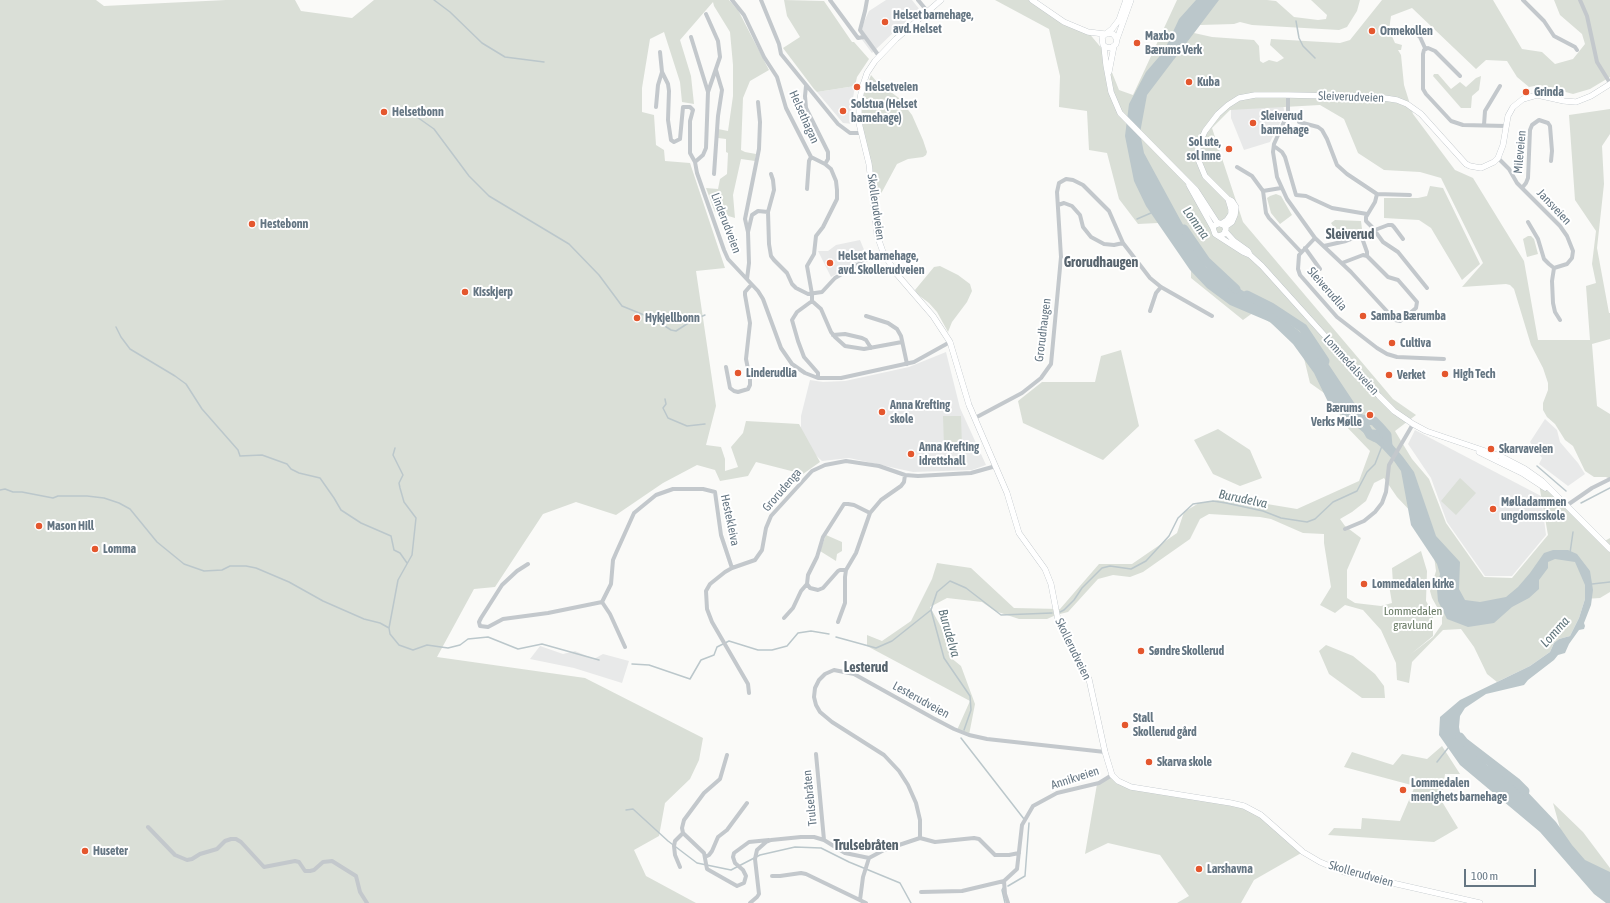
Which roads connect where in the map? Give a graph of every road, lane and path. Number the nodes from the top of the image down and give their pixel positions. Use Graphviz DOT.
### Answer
graph roads {
  1 [pos="732,0"];
  2 [pos="760,0"];
  3 [pos="830,0"];
  4 [pos="866,0"];
  5 [pos="918,0"];
  6 [pos="942,0"];
  7 [pos="1032,0"];
  8 [pos="1126,0"];
  9 [pos="1131,0"];
  10 [pos="1523,0"];
  11 [pos="1580,0"];
  12 [pos="928,12"];
  13 [pos="706,14"];
  14 [pos="1410,29"];
  15 [pos="1088,32"];
  16 [pos="1107,33"];
  17 [pos="691,37"];
  18 [pos="864,37"];
  19 [pos="1117,39"];
  20 [pos="1103,44"];
  21 [pos="1114,46"];
  22 [pos="1425,48"];
  23 [pos="1577,50"];
  24 [pos="660,52"];
  25 [pos="879,56"];
  26 [pos="716,70"];
  27 [pos="662,72"];
  28 [pos="1460,76"];
  29 [pos="1108,78"];
  30 [pos="1610,84"];
  31 [pos="806,86"];
  32 [pos="1500,86"];
  33 [pos="708,92"];
  34 [pos="1288,95"];
  35 [pos="758,102"];
  36 [pos="656,107"];
  37 [pos="1299,122"];
  38 [pos="1484,125"];
  39 [pos="1506,126"];
  40 [pos="861,134"];
  41 [pos="1274,146"];
  42 [pos="811,157"];
  43 [pos="1498,158"];
  44 [pos="1551,161"];
  45 [pos="696,162"];
  46 [pos="825,164"];
  47 [pos="1237,167"];
  48 [pos="714,174"];
  49 [pos="771,174"];
  50 [pos="1187,181"];
  51 [pos="1281,188"];
  52 [pos="1522,188"];
  53 [pos="808,189"];
  54 [pos="1263,191"];
  55 [pos="1377,194"];
  56 [pos="1410,195"];
  57 [pos="1058,205"];
  58 [pos="768,212"];
  59 [pos="1367,214"];
  60 [pos="1528,222"];
  61 [pos="1223,227"];
  62 [pos="1213,228"];
  63 [pos="1374,230"];
  64 [pos="748,232"];
  65 [pos="1361,235"];
  66 [pos="1219,236"];
  67 [pos="1315,238"];
  68 [pos="1402,239"];
  69 [pos="1123,243"];
  70 [pos="1324,246"];
  71 [pos="1303,250"];
  72 [pos="1250,255"];
  73 [pos="1367,256"];
  74 [pos="869,258"];
  75 [pos="1342,263"];
  76 [pos="1554,268"];
  77 [pos="1320,269"];
  78 [pos="747,279"];
  79 [pos="751,285"];
  80 [pos="1161,287"];
  81 [pos="1427,288"];
  82 [pos="812,294"];
  83 [pos="812,301"];
  84 [pos="1150,311"];
  85 [pos="866,316"];
  86 [pos="1212,316"];
  87 [pos="1560,320"];
  88 [pos="833,335"];
  89 [pos="902,342"];
  90 [pos="950,342"];
  91 [pos="871,348"];
  92 [pos="1444,359"];
  93 [pos="907,364"];
  94 [pos="726,367"];
  95 [pos="818,378"];
  96 [pos="975,418"];
  97 [pos="1413,424"];
  98 [pos="996,466"];
  99 [pos="905,475"];
  100 [pos="1610,480"];
  101 [pos="1566,506"];
  102 [pos="870,513"];
  103 [pos="1345,529"];
  104 [pos="1610,549"];
  105 [pos="528,564"];
  106 [pos="732,568"];
  107 [pos="846,570"];
  108 [pos="807,584"];
  109 [pos="602,602"];
  110 [pos="784,618"];
  111 [pos="838,622"];
  112 [pos="625,647"];
  113 [pos="749,693"];
  114 [pos="1105,752"];
  115 [pos="816,754"];
  116 [pos="727,755"];
  117 [pos="1112,775"];
  118 [pos="747,803"];
  119 [pos="148,827"];
  120 [pos="683,833"];
  121 [pos="920,838"];
  122 [pos="771,840"];
  123 [pos="824,840"];
  124 [pos="1019,853"];
  125 [pos="705,857"];
  126 [pos="869,858"];
  127 [pos="680,867"];
  128 [pos="772,876"];
  129 [pos="1004,885"];
  130 [pos="921,892"];
  131 [pos="860,900"];
  132 [pos="367,903"];
  133 [pos="750,903"];
  134 [pos="866,903"];
  135 [pos="1008,903"];
  136 [pos="1480,903"];
  1 -- 42 [label="street, Helsethagan"];
  2 -- 31 [label="street"];
  3 -- 18 [label="street"];
  4 -- 18 [label="street"];
  5 -- 12 [label="street"];
  6 -- 12 [label="street, Skollerudveien"];
  7 -- 15 [label="street"];
  8 -- 16 [label="street"];
  9 -- 19 [label="street"];
  10 -- 23 [label="street"];
  11 -- 30 [label="street"];
  12 -- 25 [label="street, Skollerudveien"];
  13 -- 26 [label="street, Linderudveien"];
  14 -- 22 [label="street"];
  15 -- 16 [label="street"];
  15 -- 20 [label="street"];
  16 -- 19 [label="street"];
  16 -- 20 [label="street"];
  17 -- 33 [label="street, Linderudveien"];
  18 -- 25 [label="street"];
  19 -- 21 [label="street"];
  20 -- 21 [label="street"];
  20 -- 29 [label="street"];
  21 -- 29 [label="street"];
  22 -- 28 [label="street"];
  22 -- 38 [label="street"];
  24 -- 27 [label="street, Linderudveien"];
  25 -- 40 [label="street, Skollerudveien"];
  26 -- 33 [label="street, Linderudveien"];
  26 -- 48 [label="street, Linderudveien"];
  27 -- 36 [label="street, Linderudveien"];
  27 -- 45 [label="street, Linderudveien"];
  29 -- 50 [label="street, Lommedalsveien"];
  30 -- 39 [label="street"];
  31 -- 40 [label="street"];
  31 -- 46 [label="street, Helsethagan"];
  32 -- 38 [label="street"];
  33 -- 45 [label="street, Linderudveien"];
  34 -- 41 [label="street"];
  34 -- 43 [label="street, Sleiverudveien"];
  34 -- 61 [label="street, Sleiverudveien"];
  35 -- 64 [label="street"];
  37 -- 55 [label="street"];
  38 -- 39 [label="street"];
  39 -- 43 [label="street"];
  40 -- 90 [label="street, Skollerudveien"];
  41 -- 51 [label="street"];
  41 -- 59 [label="street"];
  42 -- 46 [label="street, Helsethagan"];
  42 -- 53 [label="street, Helsethagan"];
  43 -- 52 [label="street, Jansveien"];
  44 -- 52 [label="street, Mileveien"];
  45 -- 78 [label="street, Linderudveien"];
  46 -- 82 [label="street"];
  47 -- 54 [label="street"];
  49 -- 58 [label="street"];
  50 -- 61 [label="street, Lommedalsveien"];
  50 -- 62 [label="street, Lommedalsveien"];
  51 -- 54 [label="street"];
  51 -- 67 [label="street"];
  52 -- 76 [label="street, Jansveien"];
  54 -- 71 [label="street"];
  55 -- 56 [label="street"];
  55 -- 59 [label="street"];
  57 -- 69 [label="street"];
  57 -- 69 [label="street, Grorudhaugen"];
  57 -- 96 [label="street, Grorudhaugen"];
  58 -- 64 [label="street"];
  58 -- 82 [label="street"];
  59 -- 63 [label="street"];
  60 -- 76 [label="street"];
  61 -- 62 [label="street"];
  61 -- 66 [label="street"];
  61 -- 72 [label="street, Lommedalsveien"];
  62 -- 66 [label="street, Lommedalsveien"];
  63 -- 65 [label="street"];
  63 -- 68 [label="street"];
  63 -- 81 [label="street"];
  64 -- 78 [label="street"];
  65 -- 70 [label="street"];
  65 -- 73 [label="street"];
  66 -- 72 [label="street, Lommedalsveien"];
  67 -- 70 [label="street"];
  67 -- 71 [label="street"];
  69 -- 80 [label="street, Grorudhaugen"];
  70 -- 75 [label="street"];
  71 -- 77 [label="street"];
  71 -- 92 [label="street, Sleiverudlia"];
  72 -- 97 [label="street, Lommedalsveien"];
  73 -- 75 [label="street"];
  73 -- 75 [label="street"];
  74 -- 82 [label="street, Skollerudveien"];
  76 -- 87 [label="street"];
  78 -- 79 [label="street, Linderudveien"];
  79 -- 94 [label="street"];
  79 -- 95 [label="street, Linderudveien"];
  80 -- 84 [label="street"];
  80 -- 86 [label="street, Grorudhaugen"];
  82 -- 83 [label="street"];
  83 -- 88 [label="street"];
  83 -- 95 [label="street"];
  85 -- 89 [label="street"];
  88 -- 91 [label="street"];
  88 -- 91 [label="street"];
  89 -- 91 [label="street"];
  89 -- 93 [label="street"];
  90 -- 93 [label="street, Linderudveien"];
  90 -- 96 [label="street, Skollerudveien"];
  93 -- 95 [label="street, Linderudveien"];
  96 -- 98 [label="street, Skollerudveien"];
  97 -- 101 [label="street, Lommedalsveien"];
  97 -- 103 [label="street"];
  98 -- 99 [label="street, Grorudenga"];
  98 -- 114 [label="street, Skollerudveien"];
  99 -- 102 [label="street"];
  99 -- 106 [label="street, Grorudenga"];
  100 -- 101 [label="street"];
  101 -- 104 [label="street, Lommedalsveien"];
  102 -- 107 [label="street"];
  102 -- 108 [label="street"];
  105 -- 109 [label="street"];
  106 -- 109 [label="street, Hestekleiva"];
  106 -- 113 [label="street, Grorudenga"];
  107 -- 108 [label="street"];
  107 -- 111 [label="street"];
  108 -- 110 [label="street"];
  109 -- 112 [label="street"];
  114 -- 117 [label="street, Skollerudveien"];
  114 -- 121 [label="street, Lesterudveien"];
  115 -- 123 [label="street, Trulsebråten"];
  116 -- 120 [label="street"];
  117 -- 124 [label="street, Annikveien"];
  117 -- 136 [label="street, Skollerudveien"];
  118 -- 125 [label="street"];
  119 -- 132 [label="street"];
  120 -- 125 [label="street, Trulsebråten"];
  120 -- 127 [label="street"];
  121 -- 124 [label="street"];
  121 -- 126 [label="street"];
  122 -- 123 [label="street, Trulsebråten"];
  122 -- 125 [label="street, Trulsebråten"];
  122 -- 133 [label="street"];
  123 -- 126 [label="street, Trulsebråten"];
  124 -- 129 [label="street, Annikveien"];
  126 -- 131 [label="street"];
  128 -- 131 [label="street"];
  129 -- 130 [label="street"];
  129 -- 135 [label="street"];
  131 -- 134 [label="street"];
}
